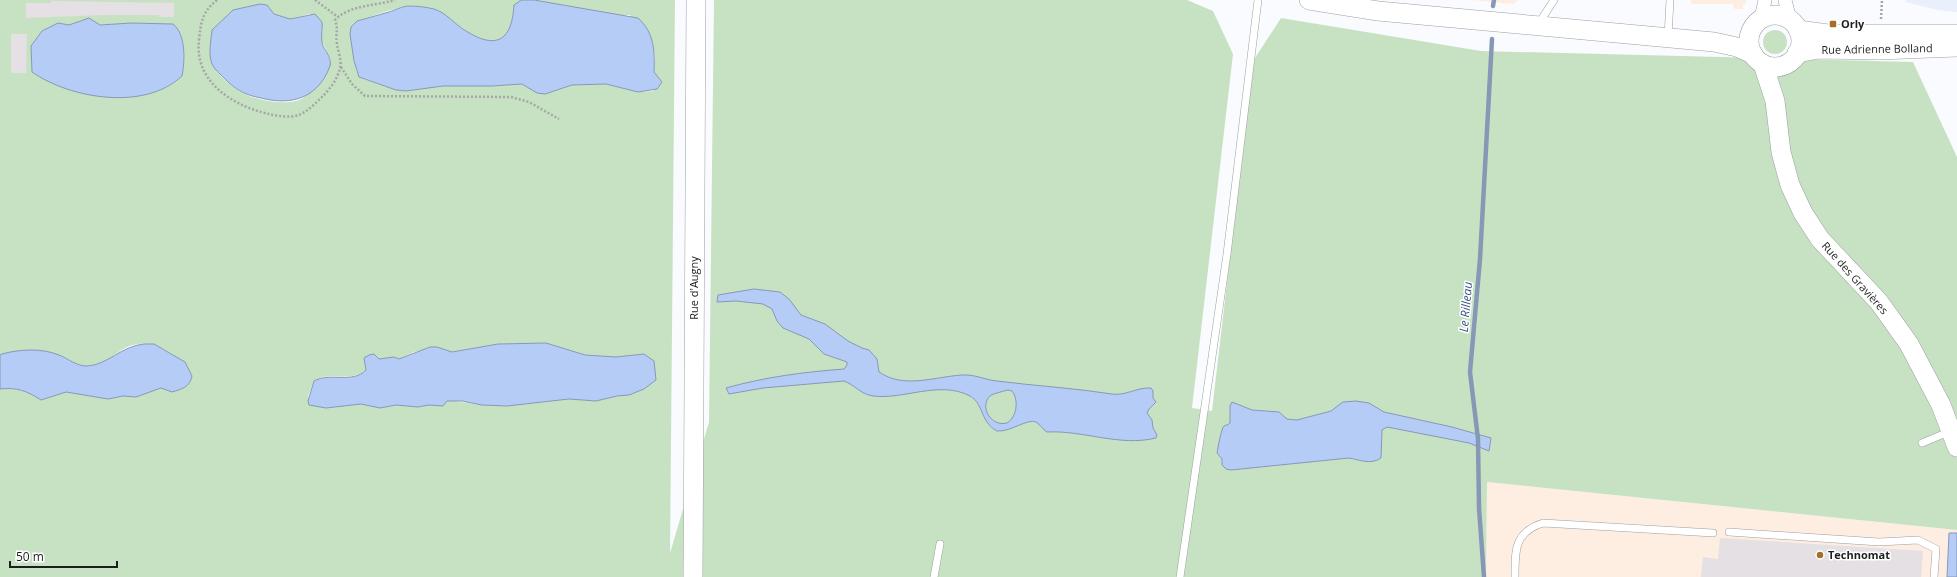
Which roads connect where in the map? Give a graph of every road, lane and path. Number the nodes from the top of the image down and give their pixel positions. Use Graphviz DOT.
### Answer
graph roads {
  1 [pos="217,0"];
  2 [pos="315,0"];
  3 [pos="395,0"];
  4 [pos="696,0"];
  5 [pos="1258,0"];
  6 [pos="1309,0"];
  7 [pos="1554,0"];
  8 [pos="1670,0"];
  9 [pos="1765,0"];
  10 [pos="1785,0"];
  11 [pos="338,17"];
  12 [pos="1756,25"];
  13 [pos="1794,25"];
  14 [pos="1536,26"];
  15 [pos="1957,34"];
  16 [pos="1668,39"];
  17 [pos="1714,42"];
  18 [pos="1957,47"];
  19 [pos="1793,58"];
  20 [pos="1758,59"];
  21 [pos="341,67"];
  22 [pos="1775,101"];
  23 [pos="559,120"];
  24 [pos="1954,439"];
  25 [pos="1922,443"];
  26 [pos="1728,532"];
  27 [pos="1712,533"];
  28 [pos="940,544"];
  29 [pos="692,577"];
  30 [pos="934,577"];
  31 [pos="1180,577"];
  32 [pos="1515,577"];
  33 [pos="1934,577"];
  1 -- 21 [label="path"];
  2 -- 11 [label="path"];
  3 -- 11 [label="path"];
  4 -- 29 [label="main road, Rue d'Augny"];
  5 -- 31 [label="lane"];
  6 -- 14 [label="main road"];
  7 -- 14 [label="lane"];
  8 -- 16 [label="lane"];
  9 -- 12 [label="street"];
  10 -- 13 [label="street"];
  11 -- 21 [label="path"];
  12 -- 13 [label="main road"];
  12 -- 17 [label="main road"];
  12 -- 20 [label="main road"];
  13 -- 15 [label="main road, Rue Adrienne Bolland"];
  13 -- 19 [label="main road"];
  14 -- 16 [label="main road"];
  16 -- 17 [label="main road"];
  17 -- 20 [label="main road"];
  18 -- 19 [label="main road, Rue Adrienne Bolland"];
  19 -- 20 [label="main road"];
  19 -- 22 [label="main road, Rue des Gravières"];
  20 -- 22 [label="main road, Rue des Gravières"];
  21 -- 23 [label="path"];
  22 -- 24 [label="main road, Rue des Gravières"];
  24 -- 25 [label="lane"];
  26 -- 33 [label="lane"];
  27 -- 32 [label="lane"];
  28 -- 30 [label="lane"];
}
